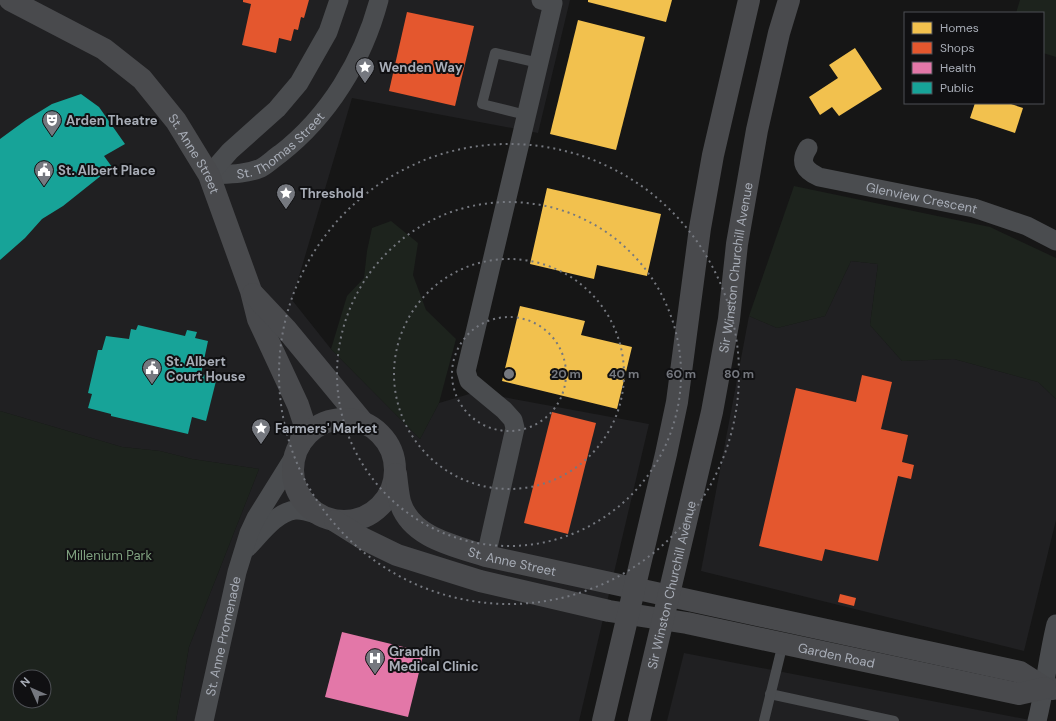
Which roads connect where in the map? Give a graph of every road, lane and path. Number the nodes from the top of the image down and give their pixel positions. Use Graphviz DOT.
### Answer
graph roads {
  1 [pos="10,0"];
  2 [pos="339,0"];
  3 [pos="379,0"];
  4 [pos="749,0"];
  5 [pos="789,0"];
  6 [pos="547,1"];
  7 [pos="538,63"];
  8 [pos="526,115"];
  9 [pos="808,148"];
  10 [pos="209,175"];
  11 [pos="1056,241"];
  12 [pos="251,291"];
  13 [pos="362,421"];
  14 [pos="297,451"];
  15 [pos="396,474"];
  16 [pos="327,518"];
  17 [pos="244,552"];
  18 [pos="486,556"];
  19 [pos="635,588"];
  20 [pos="668,596"];
  21 [pos="628,614"];
  22 [pos="662,618"];
  23 [pos="1056,624"];
  24 [pos="783,643"];
  25 [pos="1050,689"];
  26 [pos="770,694"];
  27 [pos="204,721"];
  28 [pos="604,721"];
  29 [pos="639,721"];
  30 [pos="764,721"];
  31 [pos="894,721"];
  32 [pos="1037,721"];
  1 -- 10 [label="street, St. Anne Street"];
  2 -- 10 [label="street, St. Thomas Street"];
  3 -- 10 [label="street, St. Thomas Street"];
  4 -- 19 [label="street"];
  5 -- 20 [label="street, Sir Winston Churchill Avenue"];
  6 -- 7 [label="street"];
  7 -- 8 [label="street"];
  7 -- 8 [label="lane"];
  8 -- 18 [label="street"];
  9 -- 11 [label="street, Glenview Crescent"];
  10 -- 12 [label="street, St. Anne Street"];
  12 -- 13 [label="street, St. Anne Street"];
  12 -- 14 [label="street, St. Anne Street"];
  13 -- 14 [label="street"];
  13 -- 15 [label="street"];
  14 -- 16 [label="street"];
  14 -- 17 [label="street, St. Anne Promenade"];
  15 -- 16 [label="street"];
  15 -- 18 [label="street, St. Anne Street"];
  16 -- 17 [label="street, St. Anne Promenade"];
  16 -- 21 [label="street, St. Anne Street"];
  17 -- 27 [label="street, St. Anne Promenade"];
  18 -- 19 [label="street, St. Anne Street"];
  19 -- 20 [label="street, St. Anne Street"];
  19 -- 21 [label="street"];
  20 -- 22 [label="street, Sir Winston Churchill Avenue"];
  20 -- 25 [label="street, Garden Road"];
  21 -- 22 [label="street, Garden Road"];
  21 -- 28 [label="street"];
  22 -- 24 [label="street, Garden Road"];
  22 -- 29 [label="street, Sir Winston Churchill Avenue"];
  23 -- 25 [label="street"];
  24 -- 25 [label="street, Garden Road"];
  24 -- 26 [label="lane"];
  25 -- 32 [label="street"];
  26 -- 30 [label="lane"];
  26 -- 31 [label="lane"];
}
